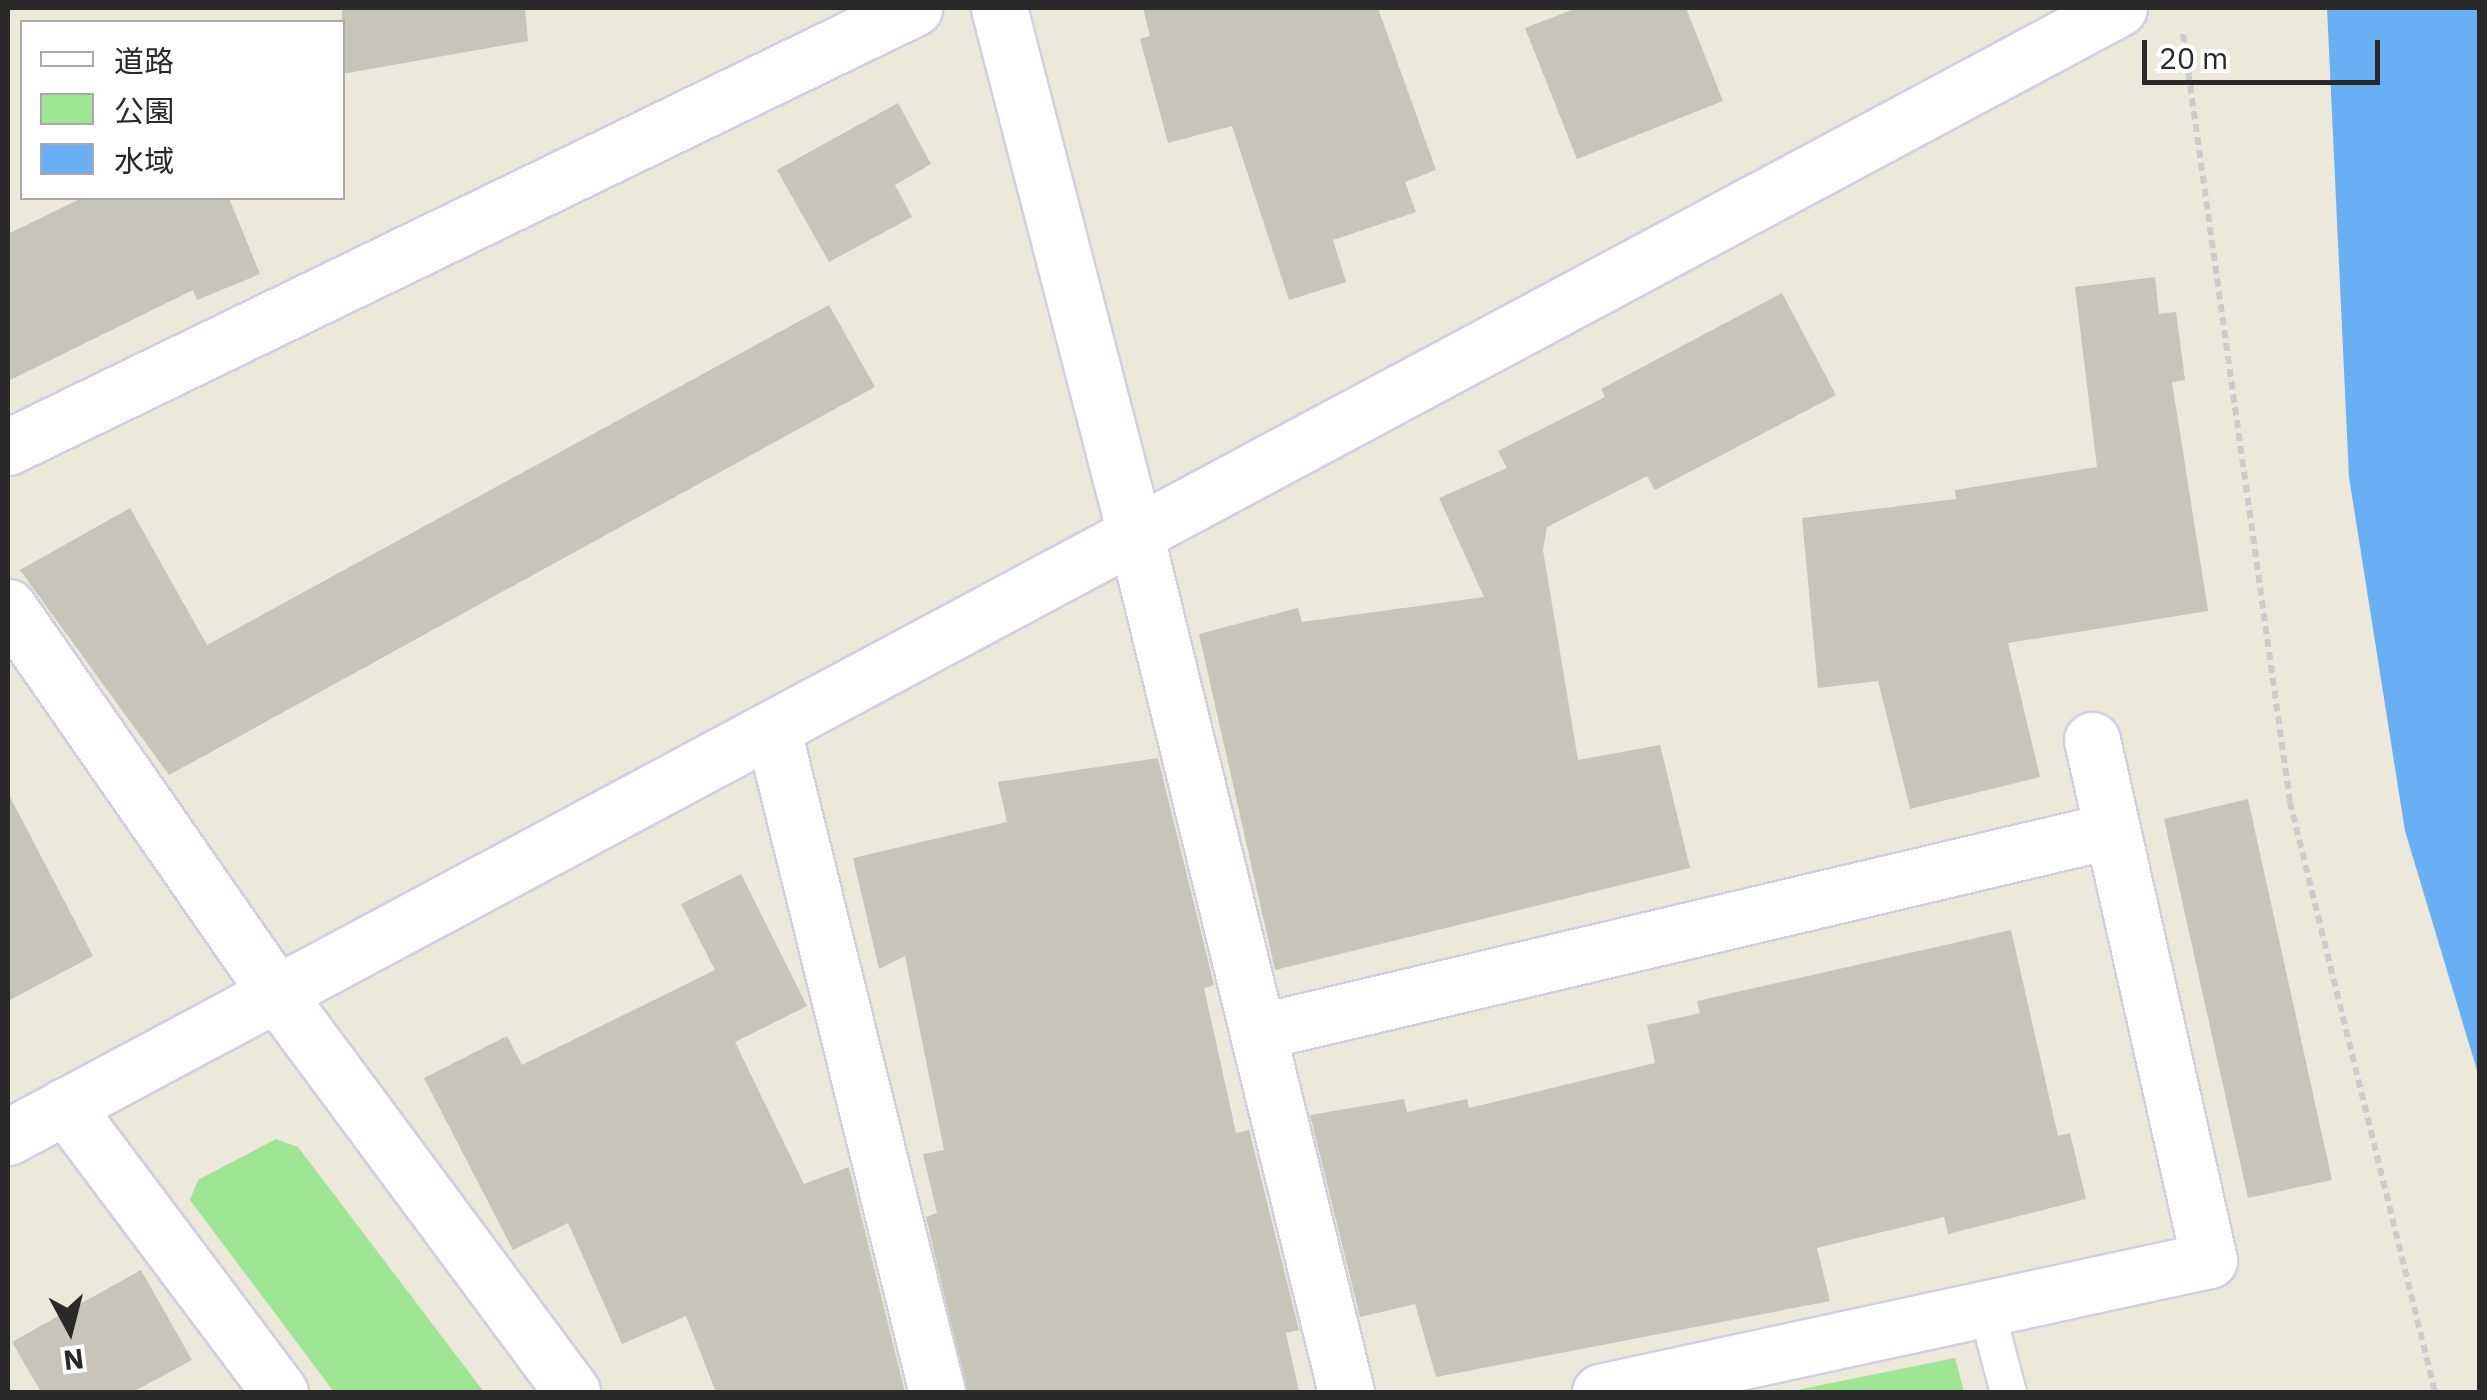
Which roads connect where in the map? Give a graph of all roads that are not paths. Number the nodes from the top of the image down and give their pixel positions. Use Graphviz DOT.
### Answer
graph roads {
  1 [pos="914,8"];
  2 [pos="999,8"];
  3 [pos="2119,8"];
  4 [pos="8,447"];
  5 [pos="1137,541"];
  6 [pos="8,607"];
  7 [pos="774,735"];
  8 [pos="2092,740"];
  9 [pos="2109,831"];
  10 [pos="276,993"];
  11 [pos="1262,1031"];
  12 [pos="65,1106"];
  13 [pos="8,1137"];
  14 [pos="1986,1309"];
  15 [pos="280,1392"];
  16 [pos="572,1392"];
  17 [pos="938,1392"];
  18 [pos="1346,1392"];
  19 [pos="1600,1392"];
  20 [pos="2008,1392"];
  1 -- 4 [label="street"];
  2 -- 5 [label="street"];
  3 -- 5 [label="street"];
  5 -- 7 [label="street"];
  5 -- 11 [label="street"];
  6 -- 10 [label="street"];
  7 -- 10 [label="street"];
  7 -- 17 [label="street"];
  8 -- 9 [label="street"];
  9 -- 11 [label="street"];
  9 -- 14 [label="street"];
  10 -- 12 [label="street"];
  10 -- 16 [label="street"];
  11 -- 18 [label="street"];
  12 -- 13 [label="street"];
  12 -- 15 [label="street"];
  14 -- 19 [label="street"];
  14 -- 20 [label="lane"];
}
